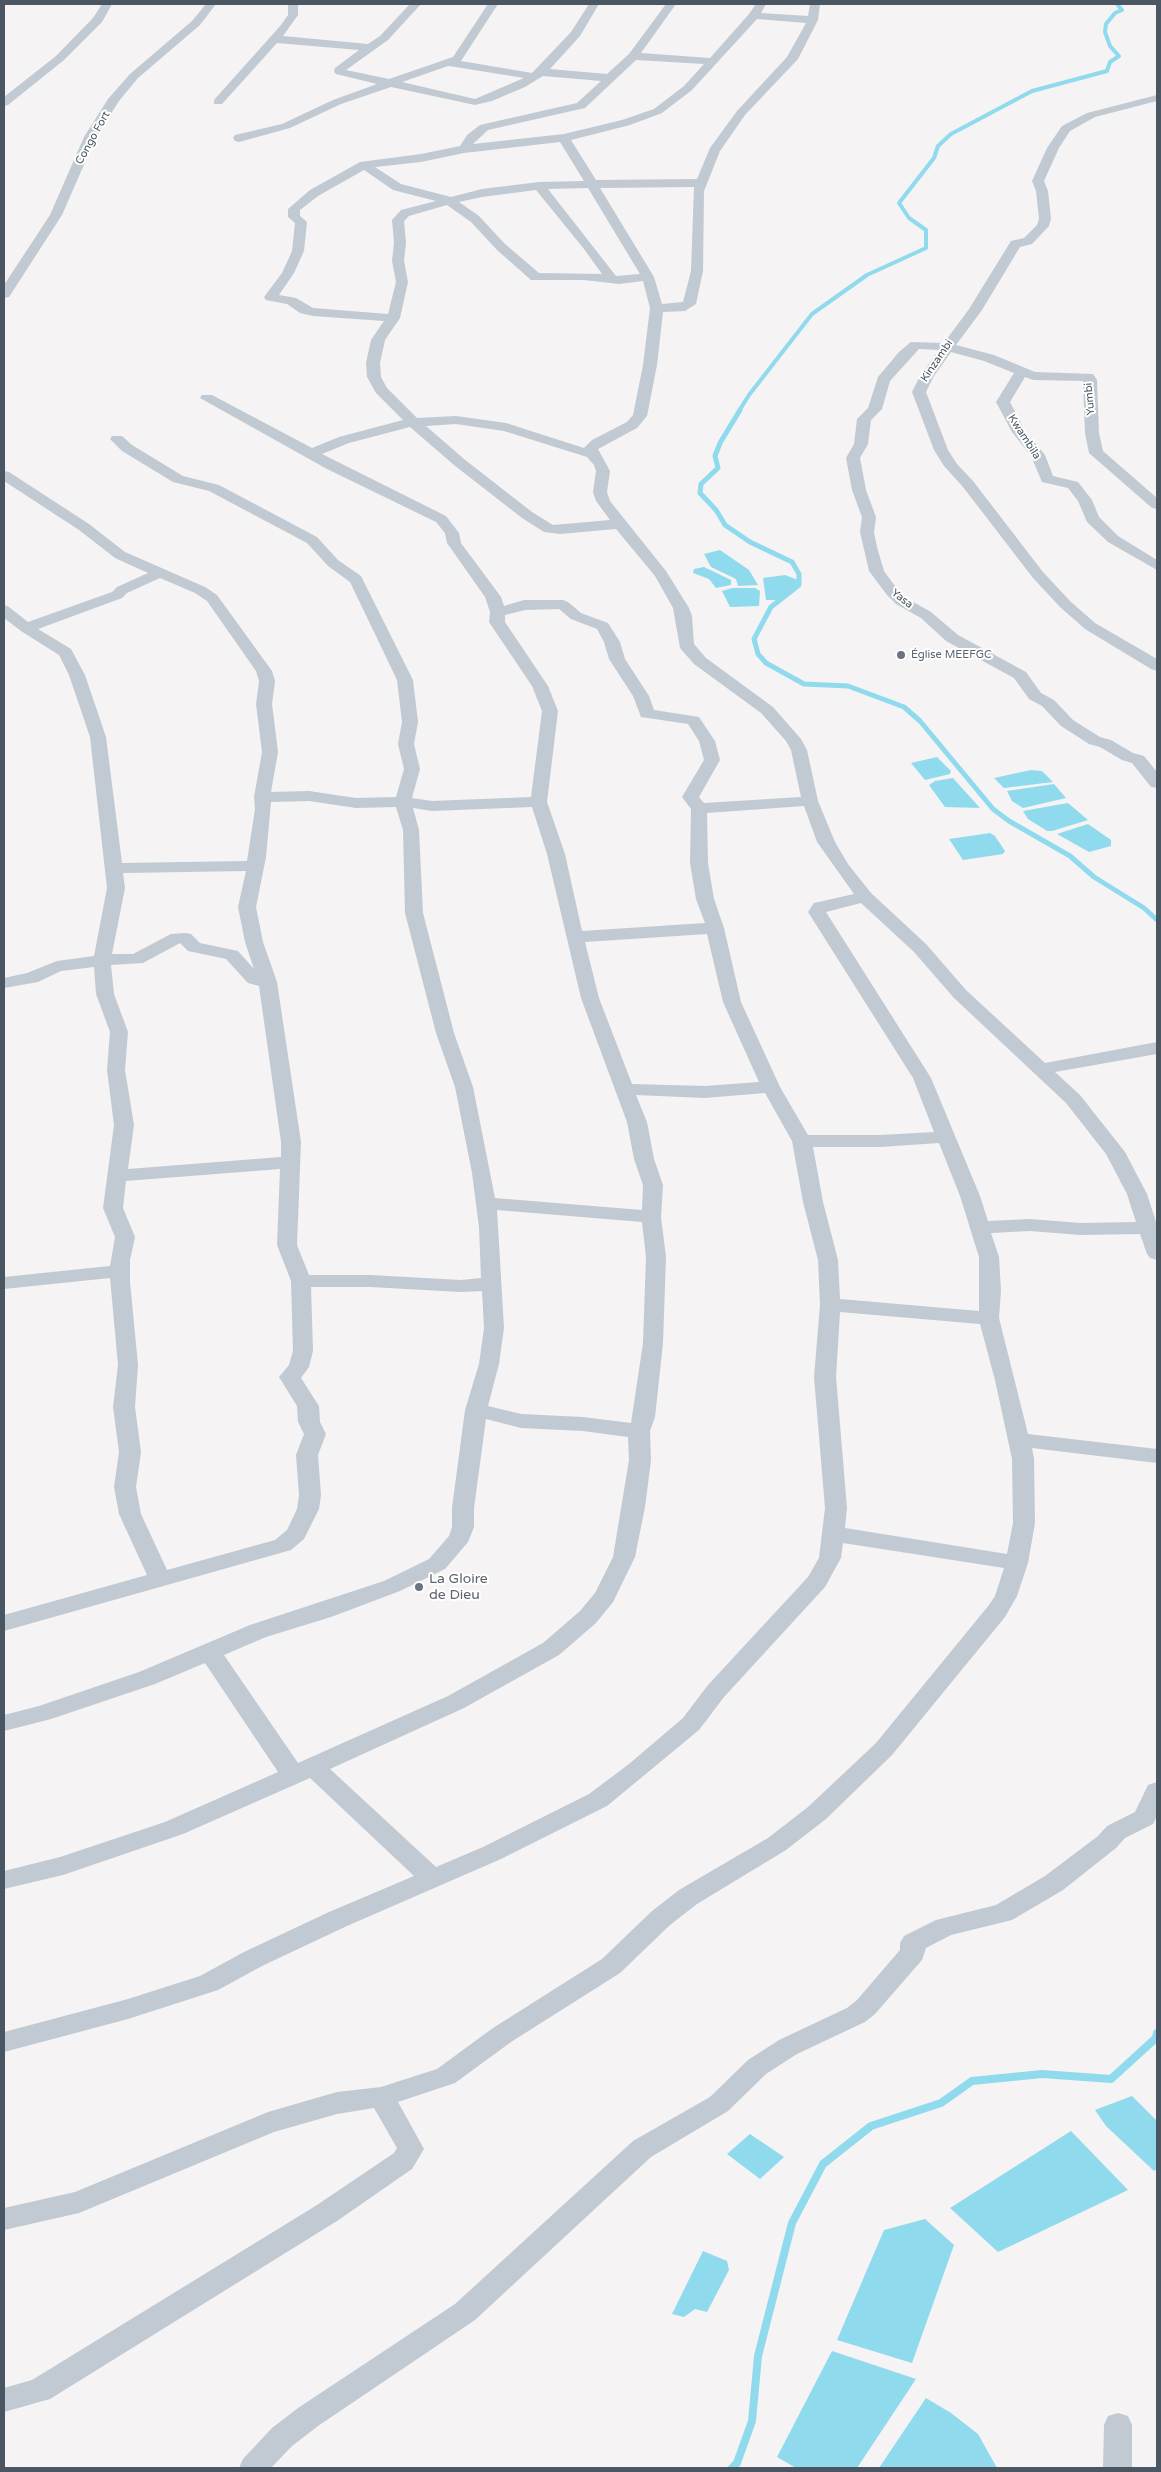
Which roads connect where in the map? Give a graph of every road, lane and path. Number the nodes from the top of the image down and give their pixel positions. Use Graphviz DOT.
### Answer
graph roads {
  1 [pos="107,4"];
  2 [pos="211,4"];
  3 [pos="282,4"];
  4 [pos="293,4"];
  5 [pos="416,4"];
  6 [pos="493,4"];
  7 [pos="594,4"];
  8 [pos="672,4"];
  9 [pos="761,4"];
  10 [pos="815,4"];
  11 [pos="754,16"];
  12 [pos="813,20"];
  13 [pos="274,39"];
  14 [pos="370,48"];
  15 [pos="633,56"];
  16 [pos="710,61"];
  17 [pos="449,63"];
  18 [pos="537,74"];
  19 [pos="611,78"];
  20 [pos="392,82"];
  21 [pos="1157,98"];
  22 [pos="218,102"];
  23 [pos="4,103"];
  24 [pos="239,138"];
  25 [pos="564,138"];
  26 [pos="464,149"];
  27 [pos="364,166"];
  28 [pos="701,183"];
  29 [pos="590,184"];
  30 [pos="539,186"];
  31 [pos="448,200"];
  32 [pos="648,277"];
  33 [pos="612,279"];
  34 [pos="4,294"];
  35 [pos="657,308"];
  36 [pos="393,318"];
  37 [pos="949,347"];
  38 [pos="1022,372"];
  39 [pos="208,398"];
  40 [pos="413,422"];
  41 [pos="117,439"];
  42 [pos="312,453"];
  43 [pos="592,454"];
  44 [pos="4,475"];
  45 [pos="1157,505"];
  46 [pos="619,524"];
  47 [pos="1157,566"];
  48 [pos="159,573"];
  49 [pos="4,610"];
  50 [pos="498,612"];
  51 [pos="26,628"];
  52 [pos="1157,666"];
  53 [pos="1157,784"];
  54 [pos="262,797"];
  55 [pos="810,801"];
  56 [pos="403,802"];
  57 [pos="539,802"];
  58 [pos="699,808"];
  59 [pos="257,857"];
  60 [pos="114,868"];
  61 [pos="865,897"];
  62 [pos="715,928"];
  63 [pos="575,937"];
  64 [pos="102,960"];
  65 [pos="268,982"];
  66 [pos="4,983"];
  67 [pos="1157,1048"];
  68 [pos="1043,1070"];
  69 [pos="771,1087"];
  70 [pos="624,1089"];
  71 [pos="944,1137"];
  72 [pos="802,1141"];
  73 [pos="289,1162"];
  74 [pos="119,1176"];
  75 [pos="486,1203"];
  76 [pos="650,1217"];
  77 [pos="981,1227"];
  78 [pos="1149,1228"];
  79 [pos="1157,1254"];
  80 [pos="120,1271"];
  81 [pos="301,1281"];
  82 [pos="4,1283"];
  83 [pos="490,1284"];
  84 [pos="830,1305"];
  85 [pos="989,1318"];
  86 [pos="476,1410"];
  87 [pos="639,1431"];
  88 [pos="1019,1440"];
  89 [pos="1157,1456"];
  90 [pos="834,1534"];
  91 [pos="1017,1563"];
  92 [pos="159,1578"];
  93 [pos="4,1623"];
  94 [pos="210,1652"];
  95 [pos="5,1718"];
  96 [pos="303,1771"];
  97 [pos="1157,1791"];
  98 [pos="433,1879"];
  99 [pos="4,1880"];
  100 [pos="4,2042"];
  101 [pos="381,2097"];
  102 [pos="4,2219"];
  103 [pos="4,2400"];
  104 [pos="1118,2425"];
  105 [pos="253,2468"];
  106 [pos="1118,2468"];
  1 -- 23 [label="street"];
  2 -- 34 [label="street, Congo Fort"];
  3 -- 4 [label="street"];
  4 -- 13 [label="street"];
  5 -- 14 [label="street"];
  6 -- 17 [label="street"];
  7 -- 18 [label="street"];
  8 -- 15 [label="street"];
  9 -- 11 [label="street"];
  10 -- 12 [label="street"];
  11 -- 12 [label="street"];
  11 -- 16 [label="street"];
  12 -- 28 [label="street"];
  13 -- 14 [label="street"];
  13 -- 22 [label="street"];
  14 -- 20 [label="street"];
  15 -- 16 [label="street"];
  15 -- 19 [label="street"];
  16 -- 25 [label="street"];
  17 -- 18 [label="street"];
  17 -- 20 [label="street"];
  18 -- 19 [label="street"];
  18 -- 20 [label="street"];
  19 -- 26 [label="street"];
  20 -- 24 [label="street"];
  21 -- 37 [label="street, Kinzambi"];
  25 -- 26 [label="street"];
  25 -- 29 [label="street"];
  26 -- 27 [label="street"];
  27 -- 31 [label="street"];
  27 -- 36 [label="street"];
  28 -- 29 [label="street"];
  28 -- 35 [label="street"];
  29 -- 30 [label="street"];
  29 -- 32 [label="street"];
  30 -- 31 [label="street"];
  30 -- 33 [label="street"];
  31 -- 33 [label="street"];
  31 -- 36 [label="street"];
  32 -- 33 [label="street"];
  32 -- 35 [label="street"];
  35 -- 43 [label="street"];
  36 -- 40 [label="street"];
  37 -- 38 [label="street, Yumbi"];
  37 -- 52 [label="street, Kinzambi"];
  37 -- 53 [label="street, Yasa"];
  38 -- 45 [label="street, Yumbi"];
  38 -- 47 [label="street, Kwambila"];
  39 -- 42 [label="street"];
  40 -- 42 [label="street"];
  40 -- 43 [label="street"];
  40 -- 46 [label="street"];
  41 -- 56 [label="street"];
  42 -- 50 [label="street"];
  43 -- 46 [label="street"];
  44 -- 48 [label="street"];
  46 -- 55 [label="street"];
  48 -- 51 [label="street"];
  48 -- 54 [label="street"];
  49 -- 51 [label="street"];
  50 -- 57 [label="street"];
  50 -- 58 [label="street"];
  51 -- 60 [label="street"];
  54 -- 56 [label="street"];
  54 -- 59 [label="street"];
  55 -- 58 [label="street"];
  55 -- 61 [label="street"];
  56 -- 57 [label="street"];
  56 -- 75 [label="street"];
  57 -- 63 [label="street"];
  58 -- 62 [label="street"];
  59 -- 60 [label="street"];
  59 -- 65 [label="street"];
  60 -- 64 [label="street"];
  61 -- 68 [label="street"];
  61 -- 71 [label="street"];
  62 -- 63 [label="street"];
  62 -- 69 [label="street"];
  63 -- 70 [label="street"];
  64 -- 65 [label="street"];
  64 -- 66 [label="street"];
  64 -- 74 [label="street"];
  65 -- 73 [label="street"];
  67 -- 68 [label="street"];
  68 -- 78 [label="street"];
  69 -- 70 [label="street"];
  69 -- 72 [label="street"];
  70 -- 76 [label="street"];
  71 -- 72 [label="street"];
  71 -- 77 [label="street"];
  72 -- 84 [label="street"];
  73 -- 74 [label="street"];
  73 -- 81 [label="street"];
  74 -- 80 [label="street"];
  75 -- 76 [label="street"];
  75 -- 83 [label="street"];
  76 -- 87 [label="street"];
  77 -- 78 [label="street"];
  77 -- 85 [label="street"];
  78 -- 79 [label="street"];
  80 -- 82 [label="street"];
  80 -- 92 [label="street"];
  81 -- 83 [label="street"];
  81 -- 92 [label="street"];
  83 -- 86 [label="street"];
  84 -- 85 [label="street"];
  84 -- 90 [label="street"];
  85 -- 88 [label="street"];
  86 -- 87 [label="street"];
  86 -- 94 [label="street"];
  87 -- 96 [label="street"];
  88 -- 89 [label="street"];
  88 -- 91 [label="street"];
  90 -- 91 [label="street"];
  90 -- 98 [label="street"];
  91 -- 101 [label="street"];
  92 -- 93 [label="street"];
  94 -- 95 [label="street"];
  94 -- 96 [label="street"];
  96 -- 98 [label="street"];
  96 -- 99 [label="street"];
  97 -- 105 [label="street"];
  98 -- 100 [label="street"];
  101 -- 102 [label="street"];
  101 -- 103 [label="street"];
  104 -- 106 [label="street"];
}
